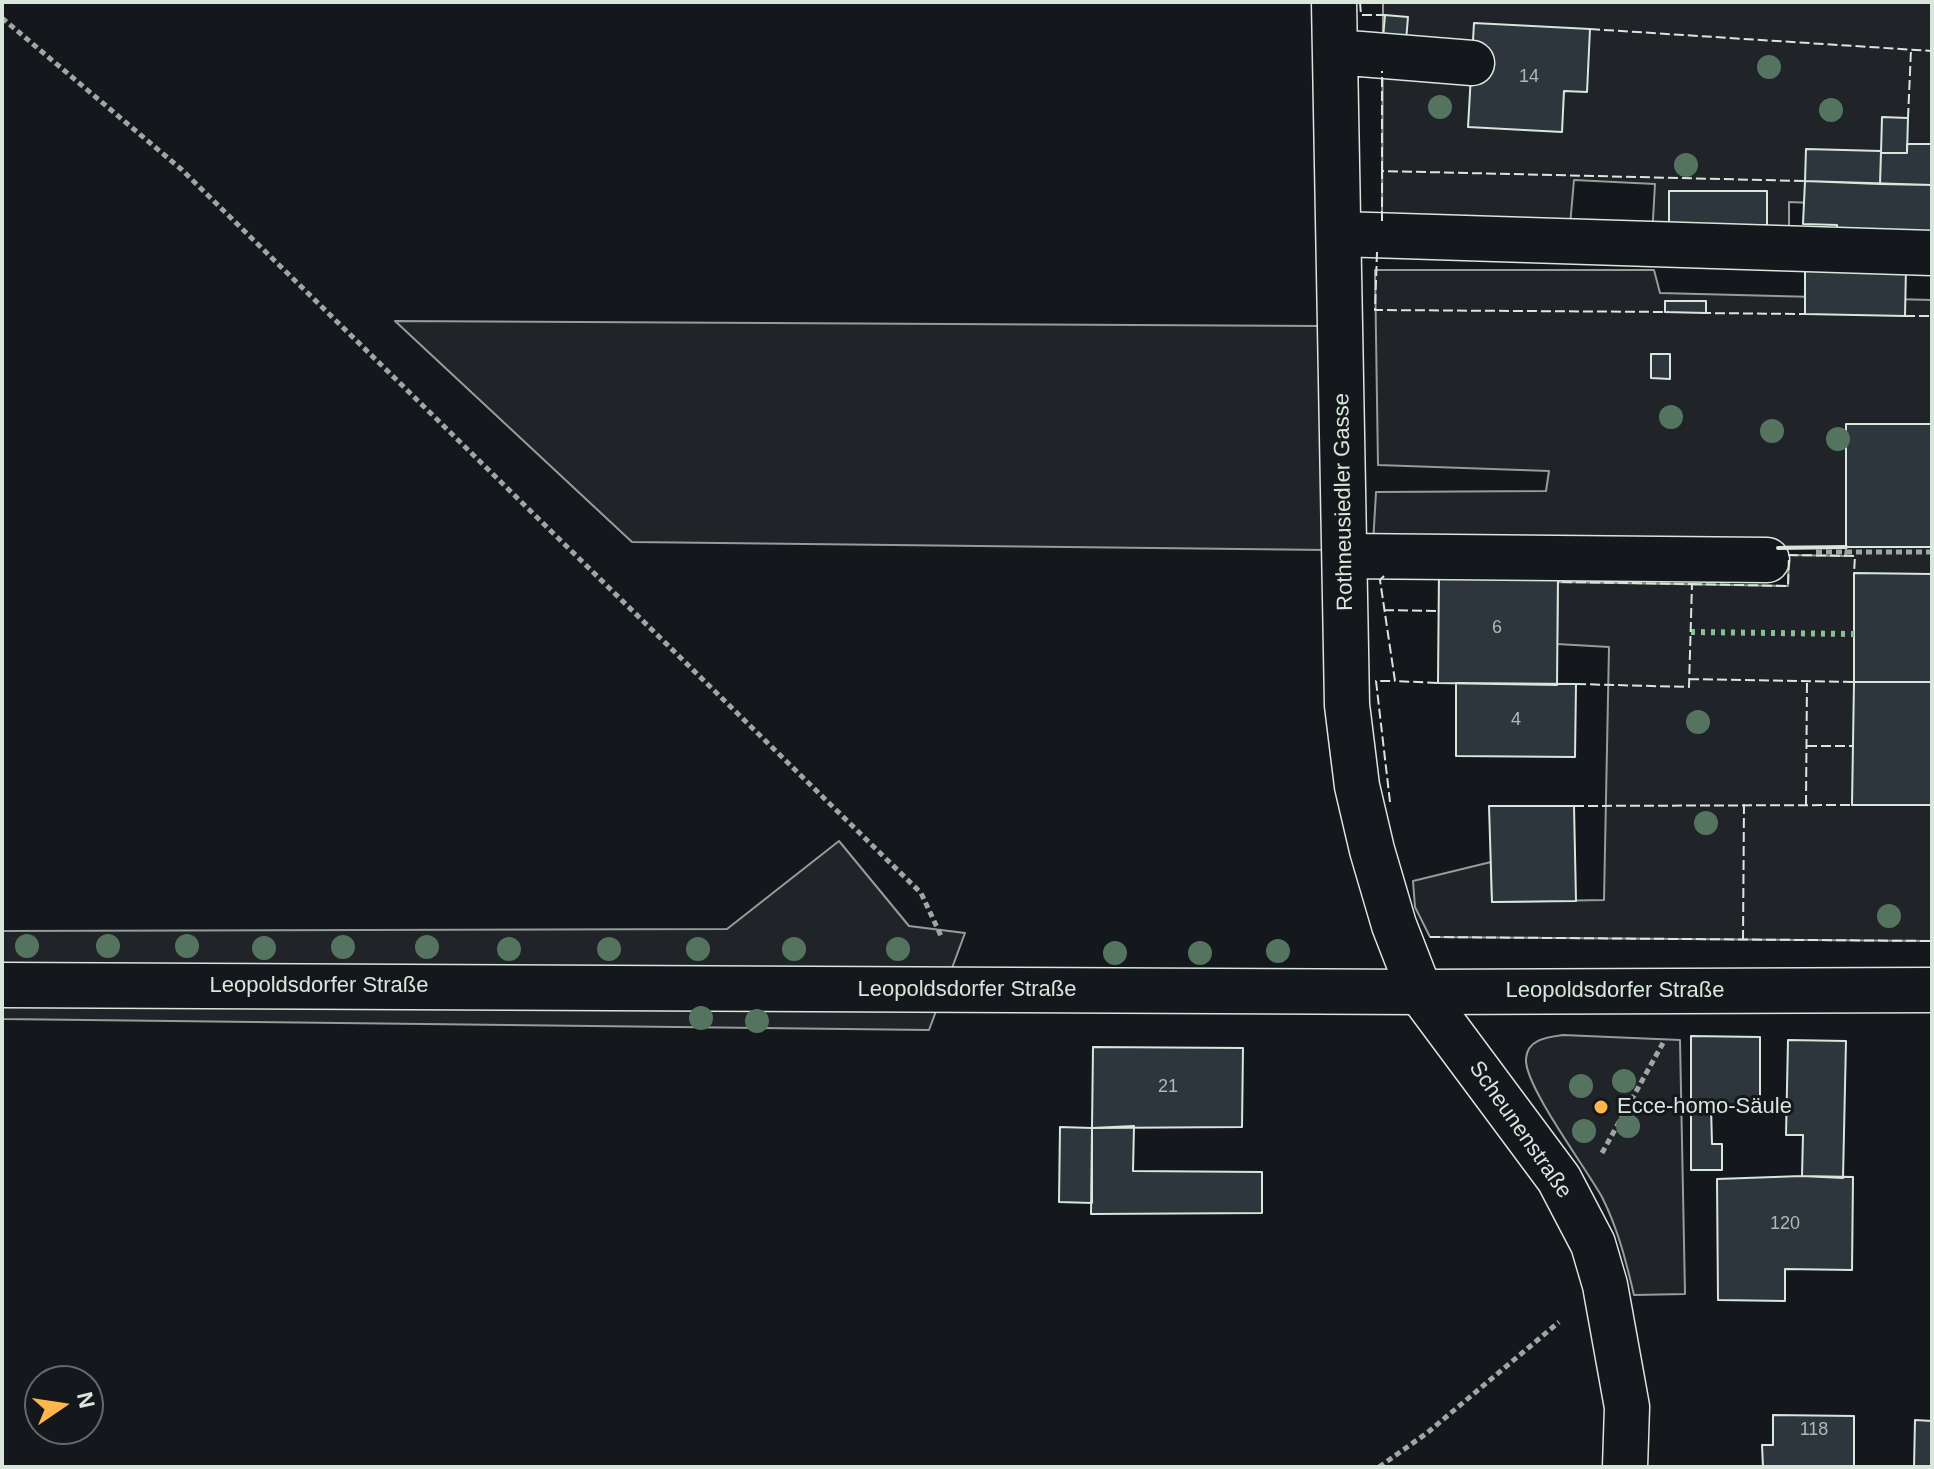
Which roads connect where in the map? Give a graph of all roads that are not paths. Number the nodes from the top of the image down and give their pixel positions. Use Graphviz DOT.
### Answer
graph roads {
  1 [pos="1334,2"];
  2 [pos="1336,52"];
  3 [pos="1472,63"];
  4 [pos="1340,234"];
  5 [pos="1932,253"];
  6 [pos="1345,556"];
  7 [pos="1767,560"];
  8 [pos="2,985"];
  9 [pos="1932,990"];
  10 [pos="1420,992"];
  11 [pos="1625,1467"];
  1 -- 2 [label="main road, Rothneusiedler Gasse"];
  2 -- 3 [label="main road"];
  2 -- 4 [label="main road, Rothneusiedler Gasse"];
  4 -- 5 [label="main road"];
  4 -- 6 [label="main road, Rothneusiedler Gasse"];
  6 -- 7 [label="main road"];
  6 -- 10 [label="main road, Rothneusiedler Gasse"];
  8 -- 10 [label="main road, Leopoldsdorfer Straße"];
  9 -- 10 [label="main road, Leopoldsdorfer Straße"];
  10 -- 11 [label="main road, Scheunenstraße"];
}
